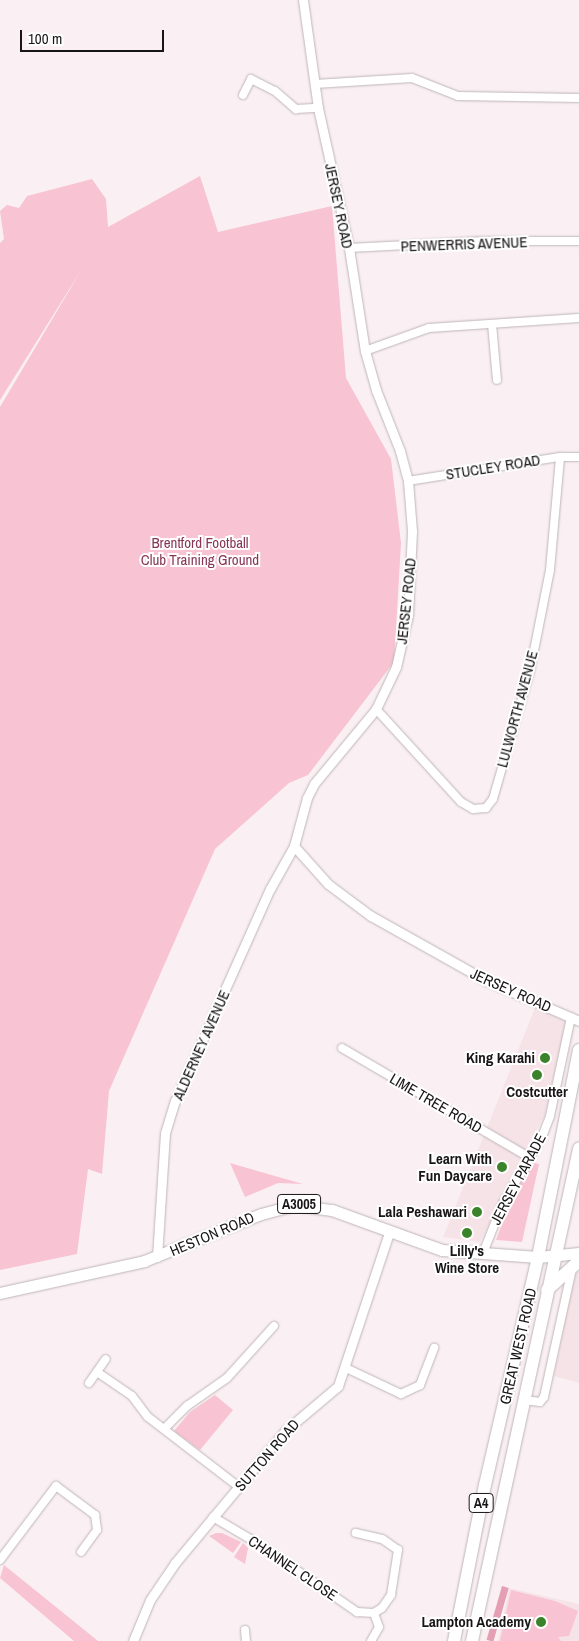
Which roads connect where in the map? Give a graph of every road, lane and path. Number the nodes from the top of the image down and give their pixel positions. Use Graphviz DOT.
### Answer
graph roads {
  1 [pos="303,0"];
  2 [pos="243,74"];
  3 [pos="251,79"];
  4 [pos="316,84"];
  5 [pos="243,95"];
  6 [pos="579,98"];
  7 [pos="318,108"];
  8 [pos="579,241"];
  9 [pos="349,248"];
  10 [pos="579,318"];
  11 [pos="492,324"];
  12 [pos="365,351"];
  13 [pos="497,380"];
  14 [pos="560,456"];
  15 [pos="579,457"];
  16 [pos="408,481"];
  17 [pos="376,710"];
  18 [pos="294,846"];
  19 [pos="575,1019"];
  20 [pos="342,1048"];
  21 [pos="579,1050"];
  22 [pos="579,1090"];
  23 [pos="550,1116"];
  24 [pos="566,1117"];
  25 [pos="579,1149"];
  26 [pos="530,1158"];
  27 [pos="389,1234"];
  28 [pos="484,1253"];
  29 [pos="157,1256"];
  30 [pos="538,1257"];
  31 [pos="554,1257"];
  32 [pos="577,1261"];
  33 [pos="547,1290"];
  34 [pos="0,1293"];
  35 [pos="274,1326"];
  36 [pos="434,1348"];
  37 [pos="106,1360"];
  38 [pos="346,1368"];
  39 [pos="97,1372"];
  40 [pos="89,1382"];
  41 [pos="530,1401"];
  42 [pos="164,1429"];
  43 [pos="239,1486"];
  44 [pos="213,1517"];
  45 [pos="356,1533"];
  46 [pos="81,1552"];
  47 [pos="0,1559"];
  48 [pos="374,1614"];
  49 [pos="245,1630"];
  50 [pos="133,1641"];
  51 [pos="246,1641"];
  52 [pos="371,1641"];
  53 [pos="454,1641"];
  54 [pos="472,1641"];
  1 -- 4 [label="street, JERSEY ROAD"];
  2 -- 3 [label="street"];
  3 -- 5 [label="street"];
  3 -- 7 [label="street"];
  4 -- 6 [label="street"];
  4 -- 7 [label="street, JERSEY ROAD"];
  7 -- 9 [label="street, JERSEY ROAD"];
  8 -- 9 [label="street, PENWERRIS AVENUE"];
  9 -- 12 [label="street, JERSEY ROAD"];
  10 -- 11 [label="street"];
  11 -- 12 [label="street"];
  11 -- 13 [label="street"];
  12 -- 16 [label="street, JERSEY ROAD"];
  14 -- 15 [label="street, STUCLEY ROAD"];
  14 -- 16 [label="street, STUCLEY ROAD"];
  14 -- 17 [label="street, LULWORTH AVENUE"];
  16 -- 17 [label="street, JERSEY ROAD"];
  17 -- 18 [label="street, JERSEY ROAD"];
  18 -- 19 [label="street, JERSEY ROAD"];
  18 -- 29 [label="street, ALDERNEY AVENUE"];
  19 -- 23 [label="street, JERSEY PARADE"];
  20 -- 26 [label="street, LIME TREE ROAD"];
  21 -- 24 [label="highway, GREAT WEST ROAD / A4"];
  22 -- 24 [label="highway"];
  23 -- 24 [label="street"];
  23 -- 26 [label="street, JERSEY PARADE"];
  24 -- 30 [label="highway, GREAT WEST ROAD / A4"];
  25 -- 31 [label="highway, GREAT WEST ROAD / A4"];
  26 -- 28 [label="street, JERSEY PARADE"];
  27 -- 28 [label="main road, HESTON ROAD / A3005"];
  27 -- 29 [label="main road, HESTON ROAD / A3005"];
  27 -- 38 [label="street, SUTTON ROAD"];
  28 -- 30 [label="main road, HESTON ROAD / A3005"];
  29 -- 34 [label="main road, HESTON ROAD / A3005"];
  30 -- 31 [label="main road, A3005"];
  30 -- 53 [label="highway, GREAT WEST ROAD / A4"];
  31 -- 32 [label="main road, A3005"];
  31 -- 33 [label="highway, GREAT WEST ROAD / A4"];
  32 -- 33 [label="highway"];
  32 -- 41 [label="street, GREAT WEST ROAD"];
  33 -- 41 [label="highway, GREAT WEST ROAD / A4"];
  35 -- 42 [label="street"];
  36 -- 38 [label="street"];
  37 -- 39 [label="street"];
  38 -- 43 [label="street, SUTTON ROAD"];
  39 -- 40 [label="street"];
  39 -- 42 [label="street"];
  41 -- 54 [label="highway, GREAT WEST ROAD / A4"];
  42 -- 43 [label="street"];
  43 -- 44 [label="street, SUTTON ROAD"];
  44 -- 48 [label="street, CHANNEL CLOSE"];
  44 -- 50 [label="street, SUTTON ROAD"];
  45 -- 48 [label="street"];
  46 -- 47 [label="street"];
  48 -- 52 [label="street"];
  49 -- 51 [label="street"];
}
